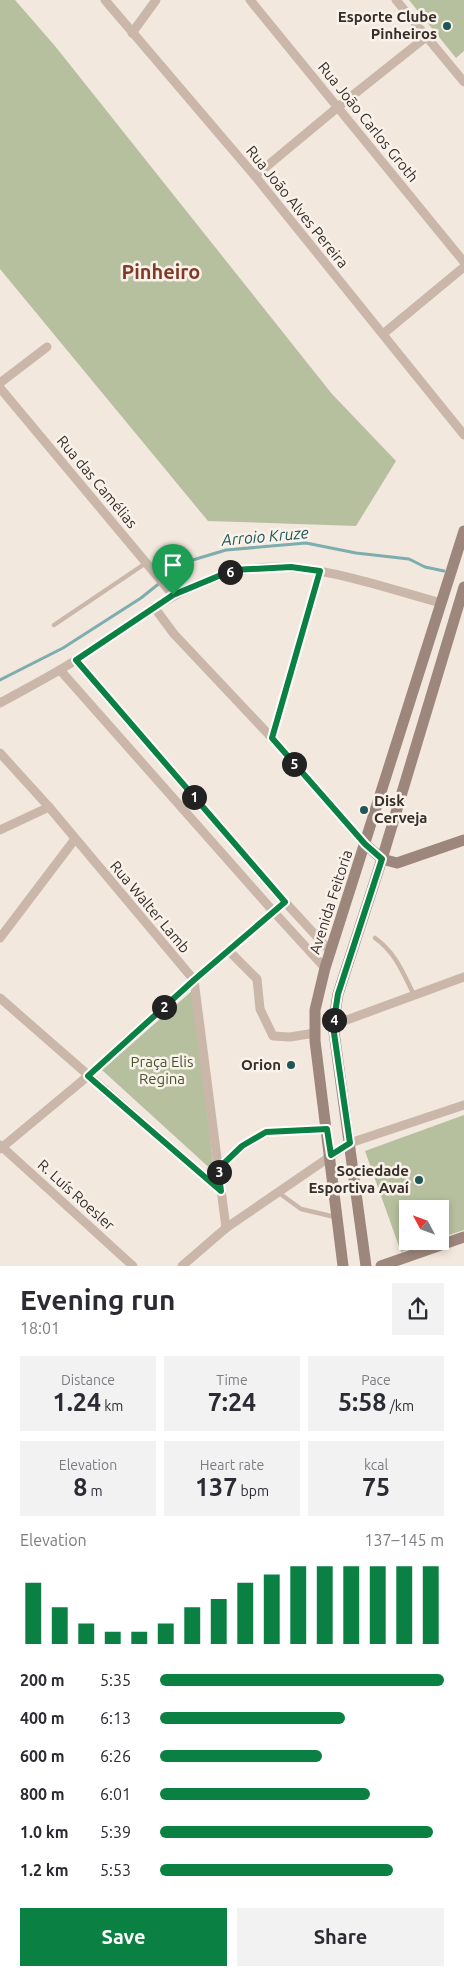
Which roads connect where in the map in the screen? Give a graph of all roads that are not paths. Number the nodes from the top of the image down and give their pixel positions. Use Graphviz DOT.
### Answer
graph roads {
  1 [pos="106,0"];
  2 [pos="156,0"];
  3 [pos="250,0"];
  4 [pos="396,0"];
  5 [pos="132,33"];
  6 [pos="426,37"];
  7 [pos="464,82"];
  8 [pos="338,106"];
  9 [pos="255,176"];
  10 [pos="464,262"];
  11 [pos="464,267"];
  12 [pos="382,334"];
  13 [pos="47,347"];
  14 [pos="0,383"];
  15 [pos="0,388"];
  16 [pos="464,435"];
  17 [pos="464,531"];
  18 [pos="147,563"];
  19 [pos="320,571"];
  20 [pos="462,593"];
  21 [pos="173,595"];
  22 [pos="443,598"];
  23 [pos="154,607"];
  24 [pos="460,611"];
  25 [pos="54,625"];
  26 [pos="76,660"];
  27 [pos="60,670"];
  28 [pos="0,703"];
  29 [pos="272,738"];
  30 [pos="0,753"];
  31 [pos="49,807"];
  32 [pos="0,830"];
  33 [pos="75,839"];
  34 [pos="464,840"];
  35 [pos="365,844"];
  36 [pos="382,859"];
  37 [pos="285,902"];
  38 [pos="272,911"];
  39 [pos="0,938"];
  40 [pos="375,938"];
  41 [pos="228,950"];
  42 [pos="331,952"];
  43 [pos="325,968"];
  44 [pos="464,977"];
  45 [pos="194,980"];
  46 [pos="414,995"];
  47 [pos="0,998"];
  48 [pos="333,1026"];
  49 [pos="315,1033"];
  50 [pos="88,1076"];
  51 [pos="464,1105"];
  52 [pos="327,1129"];
  53 [pos="350,1143"];
  54 [pos="1,1147"];
  55 [pos="331,1155"];
  56 [pos="218,1169"];
  57 [pos="221,1191"];
  58 [pos="277,1192"];
  59 [pos="338,1218"];
  60 [pos="226,1228"];
  61 [pos="464,1237"];
  62 [pos="134,1266"];
  63 [pos="182,1266"];
  64 [pos="343,1266"];
  65 [pos="366,1266"];
  66 [pos="380,1266"];
  1 -- 5 [label="street, Rua João Alves Pereira"];
  2 -- 5 [label="street"];
  3 -- 8 [label="street, Rua João Carlos Groth"];
  4 -- 6 [label="street"];
  5 -- 9 [label="street, Rua João Alves Pereira"];
  6 -- 7 [label="street"];
  6 -- 8 [label="street"];
  8 -- 9 [label="street"];
  8 -- 10 [label="street, Rua João Carlos Groth"];
  9 -- 12 [label="street, Rua João Alves Pereira"];
  11 -- 12 [label="street"];
  12 -- 16 [label="street, Rua João Alves Pereira"];
  13 -- 14 [label="street"];
  15 -- 18 [label="street, Rua das Camélias"];
  17 -- 22 [label="main road, Avenida Feitoria"];
  18 -- 21 [label="street, Rua das Camélias"];
  18 -- 25 [label="lane"];
  19 -- 21 [label="street"];
  19 -- 22 [label="street"];
  19 -- 29 [label="street"];
  20 -- 22 [label="main road"];
  20 -- 24 [label="main road"];
  21 -- 23 [label="street"];
  22 -- 35 [label="main road, Avenida Feitoria"];
  23 -- 26 [label="street"];
  23 -- 29 [label="street"];
  24 -- 36 [label="main road"];
  26 -- 27 [label="street"];
  26 -- 37 [label="street"];
  27 -- 28 [label="street"];
  27 -- 38 [label="street"];
  29 -- 35 [label="street"];
  30 -- 31 [label="street, Rua Walter Lamb"];
  31 -- 32 [label="street"];
  31 -- 33 [label="street, Rua Walter Lamb"];
  33 -- 39 [label="street"];
  33 -- 45 [label="street, Rua Walter Lamb"];
  34 -- 36 [label="main road"];
  35 -- 36 [label="main road"];
  35 -- 42 [label="main road, Avenida Feitoria"];
  36 -- 48 [label="main road"];
  37 -- 38 [label="street"];
  37 -- 42 [label="street"];
  38 -- 41 [label="street"];
  38 -- 43 [label="street"];
  40 -- 46 [label="lane"];
  41 -- 45 [label="street"];
  41 -- 49 [label="street"];
  42 -- 43 [label="main road, Avenida Feitoria"];
  43 -- 49 [label="main road, Avenida Feitoria"];
  44 -- 46 [label="street"];
  45 -- 50 [label="street"];
  45 -- 56 [label="street"];
  46 -- 48 [label="street"];
  47 -- 50 [label="street"];
  48 -- 53 [label="main road"];
  49 -- 52 [label="main road, Avenida Feitoria"];
  50 -- 54 [label="street"];
  50 -- 57 [label="street"];
  51 -- 53 [label="street"];
  52 -- 55 [label="main road, Avenida Feitoria"];
  52 -- 56 [label="lane"];
  53 -- 55 [label="street"];
  53 -- 65 [label="main road"];
  54 -- 62 [label="street, R. Luís Roesler"];
  55 -- 58 [label="street"];
  55 -- 59 [label="main road, Avenida Feitoria"];
  56 -- 57 [label="street"];
  57 -- 60 [label="street"];
  58 -- 59 [label="lane"];
  58 -- 60 [label="street"];
  59 -- 64 [label="main road, Avenida Feitoria"];
  60 -- 63 [label="street"];
  61 -- 66 [label="main road"];
}
